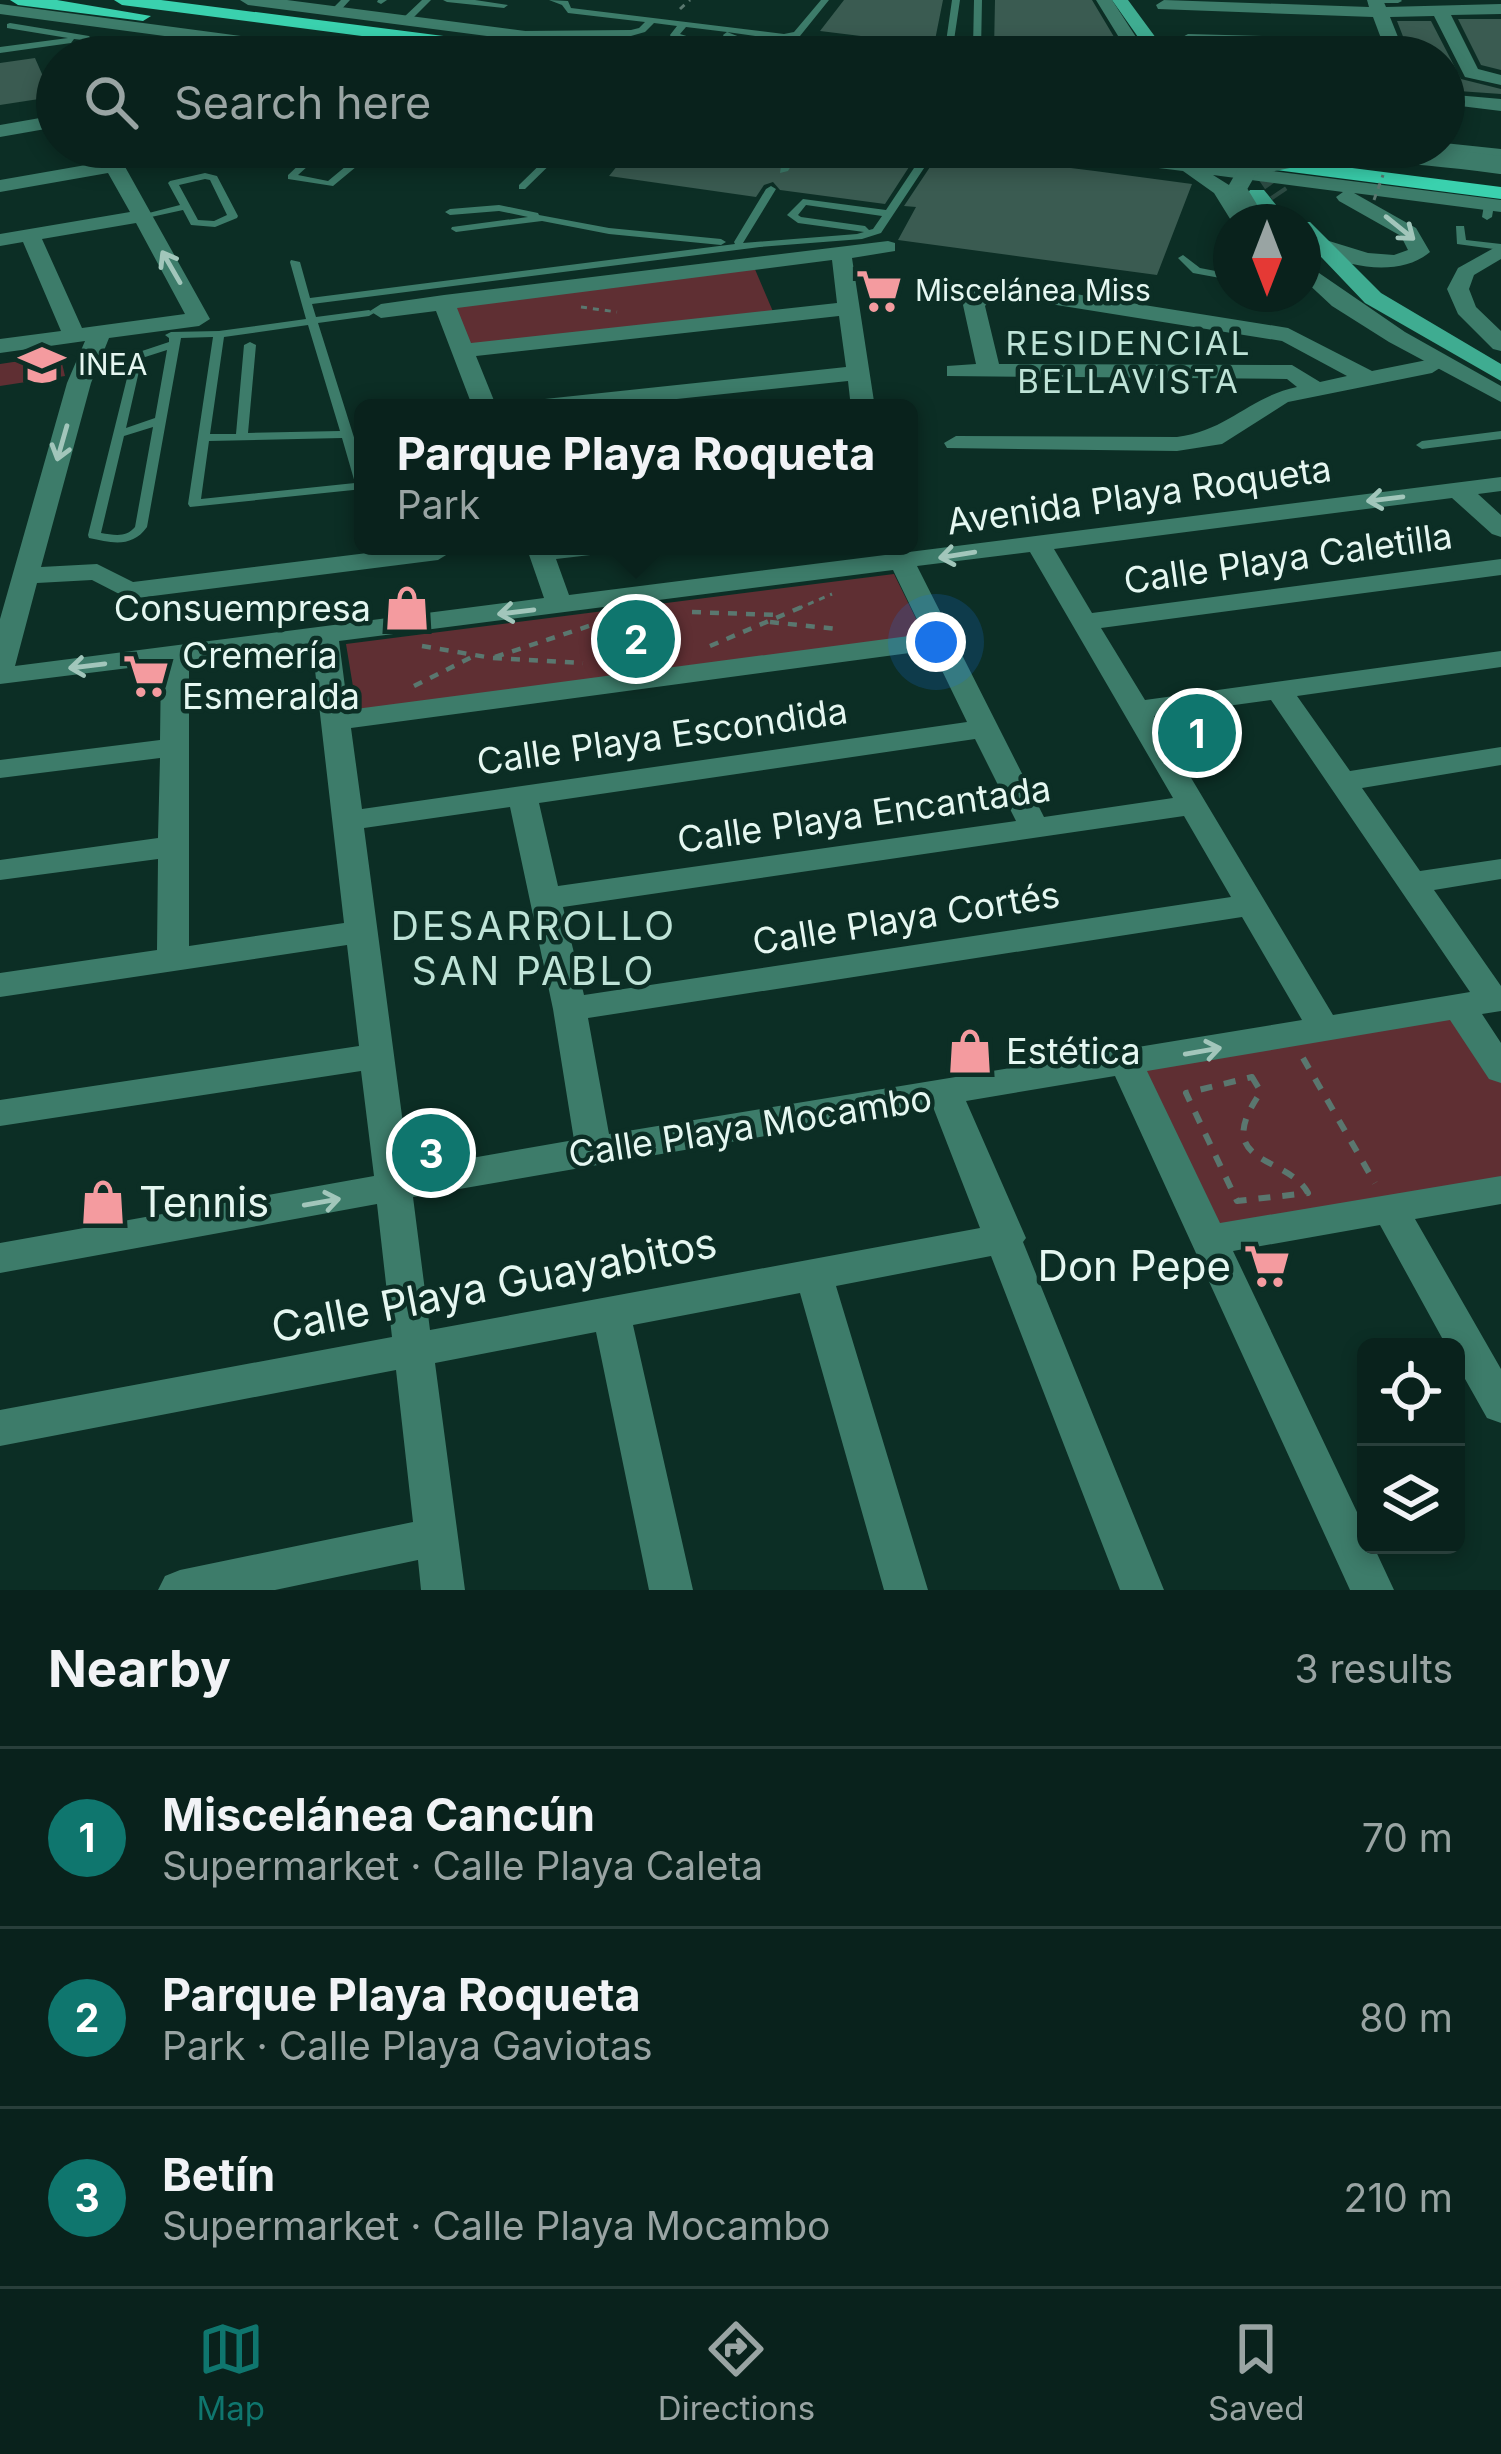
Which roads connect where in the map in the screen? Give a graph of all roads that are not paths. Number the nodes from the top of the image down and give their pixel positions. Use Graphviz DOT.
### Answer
graph roads {
  1 [pos="18,0"];
  2 [pos="122,0"];
  3 [pos="248,0"];
  4 [pos="427,0"];
  5 [pos="447,0"];
  6 [pos="553,0"];
  7 [pos="825,0"];
  8 [pos="956,0"];
  9 [pos="978,0"];
  10 [pos="1104,0"];
  11 [pos="1120,0"];
  12 [pos="1144,0"];
  13 [pos="1398,1"];
  14 [pos="471,2"];
  15 [pos="506,3"];
  16 [pos="1162,3"];
  17 [pos="1377,4"];
  18 [pos="334,5"];
  19 [pos="1324,5"];
  20 [pos="1488,6"];
  21 [pos="1441,10"];
  22 [pos="461,13"];
  23 [pos="495,16"];
  24 [pos="406,20"];
  25 [pos="652,20"];
  26 [pos="3,22"];
  27 [pos="684,24"];
  28 [pos="721,29"];
  29 [pos="1453,30"];
  30 [pos="1477,30"];
  31 [pos="757,33"];
  32 [pos="512,34"];
  33 [pos="76,36"];
  34 [pos="191,36"];
  35 [pos="294,36"];
  36 [pos="403,36"];
  37 [pos="527,36"];
  38 [pos="676,36"];
  39 [pos="735,36"];
  40 [pos="756,36"];
  41 [pos="784,36"];
  42 [pos="794,36"];
  43 [pos="952,36"];
  44 [pos="977,36"];
  45 [pos="1127,36"];
  46 [pos="1146,36"];
  47 [pos="1176,36"];
  48 [pos="1180,36"];
  49 [pos="1332,36"];
  50 [pos="1389,36"];
  51 [pos="1456,36"];
  52 [pos="36,45"];
  53 [pos="0,50"];
  54 [pos="1465,57"];
  55 [pos="1501,80"];
  56 [pos="1465,101"];
  57 [pos="1501,105"];
  58 [pos="36,125"];
  59 [pos="1,129"];
  60 [pos="1465,151"];
  61 [pos="1501,155"];
  62 [pos="1465,162"];
  63 [pos="1501,165"];
  64 [pos="65,168"];
  65 [pos="116,168"];
  66 [pos="301,168"];
  67 [pos="349,168"];
  68 [pos="541,168"];
  69 [pos="920,168"];
  70 [pos="1184,168"];
  71 [pos="1189,168"];
  72 [pos="1250,168"];
  73 [pos="1272,168"];
  74 [pos="1424,168"];
  75 [pos="1501,178"];
  76 [pos="0,186"];
  77 [pos="522,187"];
  78 [pos="771,189"];
  79 [pos="1277,190"];
  80 [pos="1231,204"];
  81 [pos="1246,204"];
  82 [pos="1278,204"];
  83 [pos="1286,204"];
  84 [pos="1495,205"];
  85 [pos="184,208"];
  86 [pos="450,212"];
  87 [pos="890,214"];
  88 [pos="142,216"];
  89 [pos="542,218"];
  90 [pos="1460,228"];
  91 [pos="456,229"];
  92 [pos="30,235"];
  93 [pos="882,239"];
  94 [pos="0,240"];
  95 [pos="1321,240"];
  96 [pos="739,242"];
  97 [pos="760,244"];
  98 [pos="1492,246"];
  99 [pos="1321,249"];
  100 [pos="841,253"];
  101 [pos="1321,256"];
  102 [pos="1183,258"];
  103 [pos="295,262"];
  104 [pos="1213,274"];
  105 [pos="1321,282"];
  106 [pos="1321,295"];
  107 [pos="306,302"];
  108 [pos="444,302"];
  109 [pos="849,308"];
  110 [pos="375,312"];
  111 [pos="315,321"];
  112 [pos="87,333"];
  113 [pos="219,334"];
  114 [pos="170,336"];
  115 [pos="1501,344"];
  116 [pos="250,345"];
  117 [pos="0,346"];
  118 [pos="463,351"];
  119 [pos="1322,353"];
  120 [pos="1432,366"];
  121 [pos="956,371"];
  122 [pos="989,371"];
  123 [pos="1292,372"];
  124 [pos="858,374"];
  125 [pos="1501,374"];
  126 [pos="1367,379"];
  127 [pos="1501,386"];
  128 [pos="1312,388"];
  129 [pos="482,399"];
  130 [pos="614,399"];
  131 [pos="862,399"];
  132 [pos="1501,399"];
  133 [pos="161,420"];
  134 [pos="118,434"];
  135 [pos="345,434"];
  136 [pos="1501,435"];
  137 [pos="242,437"];
  138 [pos="206,438"];
  139 [pos="956,443"];
  140 [pos="1422,445"];
  141 [pos="354,459"];
  142 [pos="1501,484"];
  143 [pos="354,488"];
  144 [pos="1457,490"];
  145 [pos="1501,530"];
  146 [pos="1037,542"];
  147 [pos="414,555"];
  148 [pos="543,555"];
  149 [pos="889,559"];
  150 [pos="1501,566"];
  151 [pos="25,576"];
  152 [pos="560,607"];
  153 [pos="1084,622"];
  154 [pos="325,636"];
  155 [pos="944,640"];
  156 [pos="175,655"];
  157 [pos="1501,659"];
  158 [pos="0,672"];
  159 [pos="1278,690"];
  160 [pos="1136,710"];
  161 [pos="335,721"];
  162 [pos="987,728"];
  163 [pos="176,747"];
  164 [pos="1501,756"];
  165 [pos="0,770"];
  166 [pos="1342,782"];
  167 [pos="522,795"];
  168 [pos="1193,806"];
  169 [pos="347,821"];
  170 [pos="1035,829"];
  171 [pos="177,846"];
  172 [pos="1501,869"];
  173 [pos="0,870"];
  174 [pos="1412,883"];
  175 [pos="546,899"];
  176 [pos="1255,904"];
  177 [pos="359,932"];
  178 [pos="173,960"];
  179 [pos="0,985"];
  180 [pos="1485,1002"];
  181 [pos="570,1009"];
  182 [pos="1308,1034"];
  183 [pos="376,1056"];
  184 [pos="1127,1064"];
  185 [pos="1501,1070"];
  186 [pos="946,1094"];
  187 [pos="0,1113"];
  188 [pos="594,1150"];
  189 [pos="393,1190"];
  190 [pos="1501,1190"];
  191 [pos="1390,1209"];
  192 [pos="1007,1238"];
  193 [pos="1209,1240"];
  194 [pos="0,1258"];
  195 [pos="814,1275"];
  196 [pos="611,1312"];
  197 [pos="411,1349"];
  198 [pos="1501,1406"];
  199 [pos="0,1428"];
  200 [pos="439,1536"];
  201 [pos="180,1590"];
  202 [pos="443,1590"];
  203 [pos="671,1590"];
  204 [pos="907,1590"];
  205 [pos="1142,1590"];
  206 [pos="1372,1590"];
  1 -- 35 [label="main road"];
  2 -- 36 [label="main road"];
  3 -- 18 [label="street"];
  4 -- 24 [label="lane"];
  5 -- 14 [label="lane"];
  6 -- 25 [label="lane"];
  7 -- 42 [label="lane"];
  8 -- 43 [label="lane"];
  9 -- 44 [label="lane"];
  10 -- 45 [label="street"];
  11 -- 46 [label="main road"];
  12 -- 47 [label="main road"];
  13 -- 17 [label="lane"];
  14 -- 15 [label="lane"];
  14 -- 22 [label="lane"];
  15 -- 23 [label="lane"];
  16 -- 19 [label="street"];
  16 -- 48 [label="street"];
  17 -- 19 [label="street"];
  17 -- 21 [label="street"];
  17 -- 50 [label="street"];
  18 -- 24 [label="street"];
  19 -- 49 [label="street"];
  20 -- 21 [label="street"];
  21 -- 29 [label="street"];
  24 -- 32 [label="street"];
  25 -- 27 [label="lane"];
  25 -- 32 [label="lane"];
  26 -- 33 [label="lane"];
  26 -- 34 [label="street"];
  27 -- 28 [label="lane"];
  27 -- 38 [label="lane"];
  28 -- 31 [label="lane"];
  28 -- 39 [label="lane"];
  29 -- 30 [label="street"];
  29 -- 51 [label="street"];
  31 -- 40 [label="lane"];
  31 -- 41 [label="lane"];
  32 -- 37 [label="street"];
  52 -- 53 [label="lane"];
  54 -- 55 [label="street"];
  56 -- 57 [label="street"];
  58 -- 59 [label="street"];
  60 -- 61 [label="street"];
  62 -- 63 [label="street, bridge"];
  64 -- 76 [label="street"];
  65 -- 88 [label="street"];
  66 -- 67 [label="lane"];
  68 -- 77 [label="lane"];
  69 -- 87 [label="lane"];
  70 -- 80 [label="street"];
  71 -- 79 [label="street"];
  72 -- 81 [label="street, bridge"];
  73 -- 84 [label="main road"];
  74 -- 75 [label="main road"];
  78 -- 96 [label="lane"];
  79 -- 82 [label="main road"];
  79 -- 83 [label="main road"];
  79 -- 84 [label="street"];
  79 -- 95 [label="street, one-way"];
  85 -- 85 [label="lane"];
  85 -- 88 [label="lane"];
  86 -- 89 [label="lane"];
  87 -- 93 [label="lane"];
  87 -- 93 [label="lane"];
  88 -- 92 [label="street"];
  114 -- 88 [label="street, one-way"];
  89 -- 91 [label="lane"];
  89 -- 96 [label="lane"];
  90 -- 98 [label="lane"];
  92 -- 94 [label="street"];
  92 -- 112 [label="street"];
  93 -- 97 [label="lane"];
  93 -- 100 [label="street"];
  96 -- 97 [label="lane"];
  97 -- 107 [label="lane"];
  98 -- 115 [label="street"];
  99 -- 125 [label="main road"];
  100 -- 108 [label="street"];
  100 -- 109 [label="street"];
  101 -- 127 [label="main road"];
  102 -- 104 [label="lane"];
  103 -- 107 [label="lane"];
  105 -- 132 [label="street"];
  106 -- 120 [label="street"];
  107 -- 111 [label="lane"];
  108 -- 110 [label="street"];
  108 -- 118 [label="street"];
  109 -- 118 [label="street"];
  109 -- 124 [label="street"];
  110 -- 111 [label="lane"];
  111 -- 113 [label="lane"];
  111 -- 135 [label="lane"];
  112 -- 114 [label="street"];
  112 -- 117 [label="street"];
  112 -- 151 [label="street, one-way"];
  113 -- 114 [label="lane"];
  113 -- 138 [label="lane"];
  114 -- 133 [label="lane"];
  114 -- 134 [label="lane"];
  116 -- 137 [label="lane"];
  118 -- 129 [label="street"];
  119 -- 122 [label="street"];
  119 -- 123 [label="street"];
  119 -- 126 [label="street"];
  120 -- 126 [label="street"];
  120 -- 132 [label="street"];
  121 -- 122 [label="street"];
  122 -- 123 [label="street"];
  123 -- 128 [label="street"];
  124 -- 130 [label="street"];
  124 -- 131 [label="street"];
  126 -- 128 [label="street"];
  128 -- 139 [label="street"];
  133 -- 134 [label="lane"];
  133 -- 134 [label="lane"];
  135 -- 137 [label="lane"];
  135 -- 141 [label="lane"];
  136 -- 140 [label="lane"];
  137 -- 138 [label="lane"];
  138 -- 143 [label="lane"];
  142 -- 144 [label="street, Avenida Playa Roqueta"];
  144 -- 145 [label="street"];
  144 -- 146 [label="street, Avenida Playa Roqueta, one-way"];
  146 -- 149 [label="street, Avenida Playa Roqueta, one-way"];
  146 -- 153 [label="street"];
  147 -- 151 [label="street"];
  148 -- 152 [label="street"];
  149 -- 152 [label="street, Avenida Playa Roqueta"];
  149 -- 155 [label="street"];
  150 -- 153 [label="street, Calle Playa Caletilla"];
  151 -- 158 [label="street"];
  152 -- 154 [label="street, Avenida Playa Roqueta, one-way"];
  153 -- 160 [label="street"];
  154 -- 156 [label="street, Avenida Playa Roqueta"];
  154 -- 161 [label="street"];
  155 -- 161 [label="street"];
  155 -- 162 [label="street"];
  156 -- 158 [label="street, Avenida Playa Roqueta, one-way"];
  156 -- 163 [label="street"];
  157 -- 159 [label="street"];
  159 -- 160 [label="street"];
  159 -- 166 [label="street"];
  160 -- 168 [label="street"];
  161 -- 169 [label="street"];
  162 -- 167 [label="street, Calle Playa Escondida"];
  162 -- 170 [label="street"];
  163 -- 165 [label="street"];
  163 -- 171 [label="street"];
  164 -- 166 [label="street"];
  166 -- 174 [label="street"];
  167 -- 169 [label="street, Calle Playa Escondida"];
  167 -- 175 [label="street"];
  168 -- 170 [label="street, Calle Playa Encantada"];
  168 -- 176 [label="street"];
  169 -- 177 [label="street"];
  170 -- 175 [label="street, Calle Playa Encantada"];
  171 -- 173 [label="street"];
  171 -- 178 [label="street"];
  172 -- 174 [label="street"];
  174 -- 180 [label="street"];
  175 -- 181 [label="street"];
  176 -- 181 [label="street, Calle Playa Cortés"];
  176 -- 182 [label="street"];
  177 -- 178 [label="street"];
  177 -- 183 [label="street"];
  178 -- 179 [label="street"];
  180 -- 182 [label="street, Calle Playa Mocambo"];
  180 -- 185 [label="street"];
  181 -- 188 [label="street"];
  184 -- 182 [label="street, Calle Playa Mocambo, one-way"];
  183 -- 187 [label="street"];
  183 -- 189 [label="street"];
  184 -- 186 [label="street, Calle Playa Mocambo"];
  184 -- 193 [label="street"];
  186 -- 188 [label="street, Calle Playa Mocambo"];
  186 -- 192 [label="street"];
  188 -- 189 [label="street, Calle Playa Mocambo"];
  194 -- 189 [label="street, Calle Playa Mocambo, one-way"];
  189 -- 197 [label="street"];
  190 -- 191 [label="street"];
  191 -- 193 [label="street"];
  191 -- 198 [label="street"];
  192 -- 195 [label="street, Calle Playa Guayabitos"];
  192 -- 205 [label="street"];
  193 -- 206 [label="street"];
  195 -- 196 [label="street, Calle Playa Guayabitos"];
  195 -- 204 [label="street"];
  196 -- 197 [label="street, Calle Playa Guayabitos"];
  196 -- 203 [label="street"];
  197 -- 199 [label="street, Calle Playa Guayabitos"];
  197 -- 200 [label="street"];
  200 -- 201 [label="street"];
  200 -- 202 [label="street"];
}
